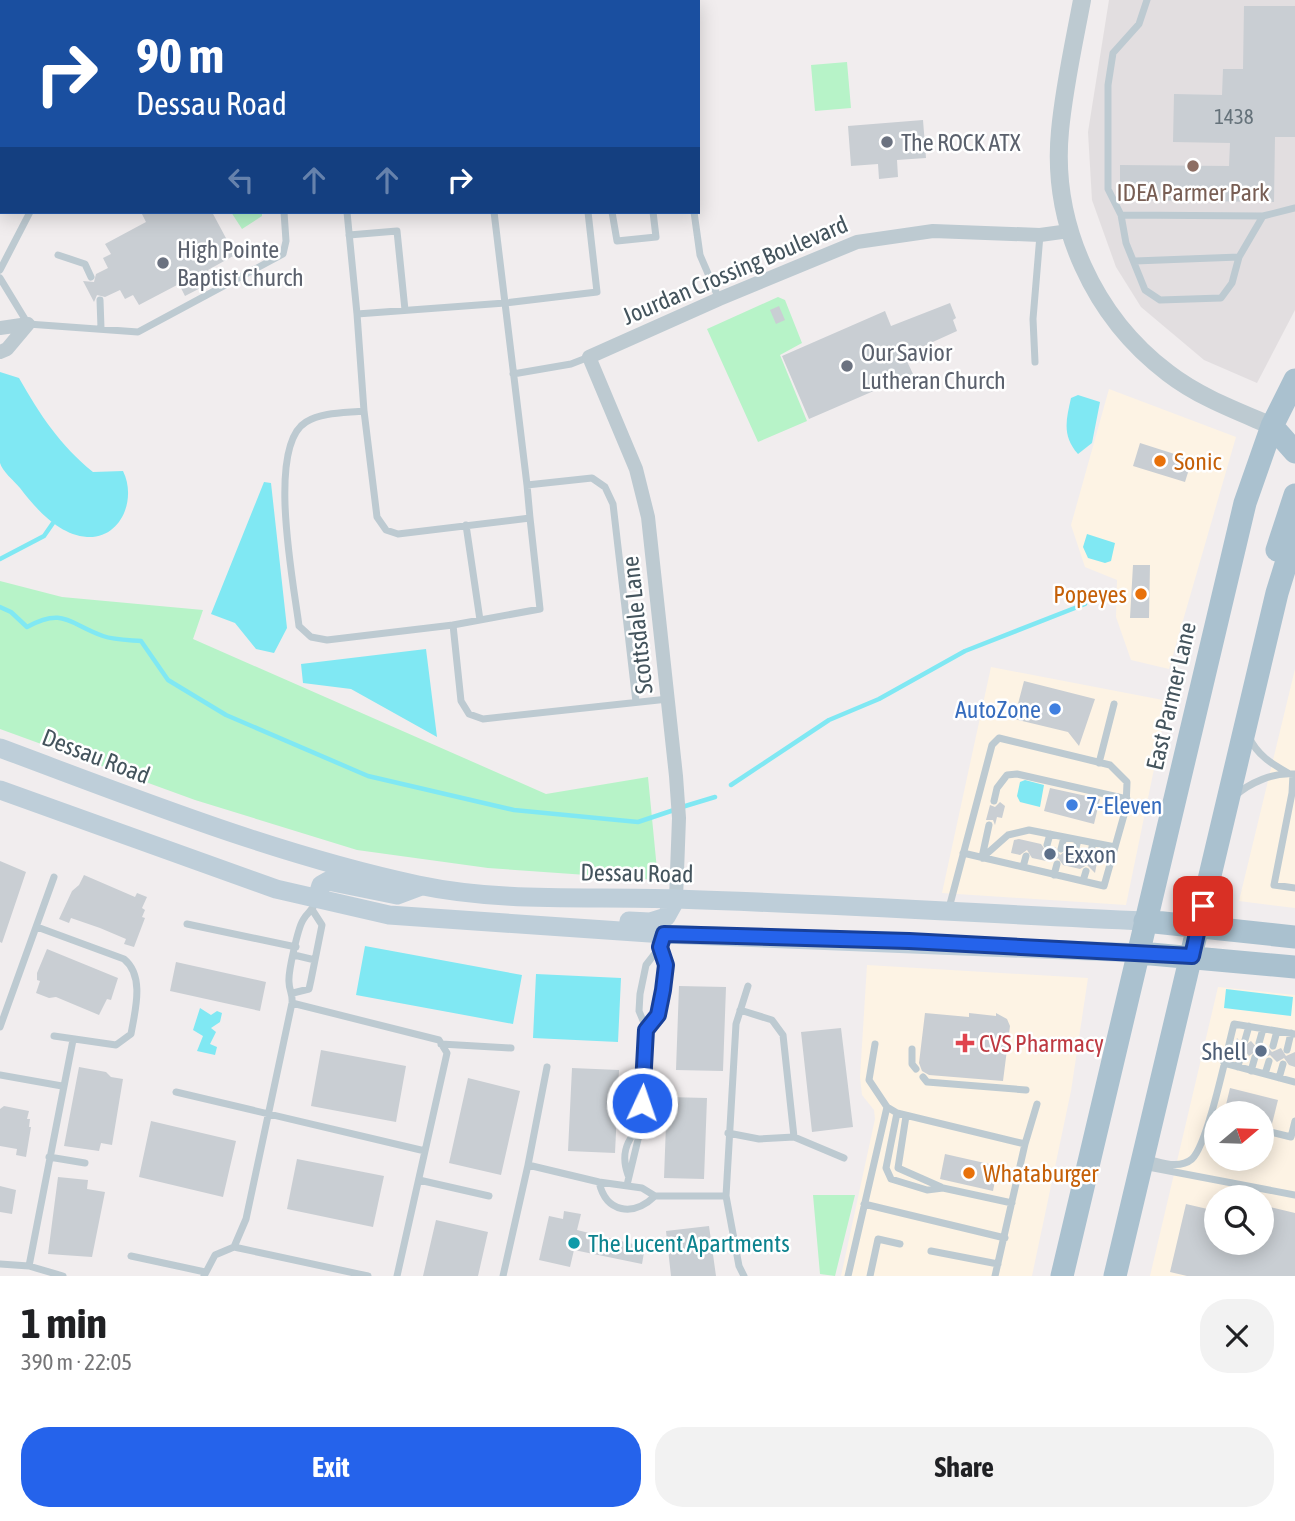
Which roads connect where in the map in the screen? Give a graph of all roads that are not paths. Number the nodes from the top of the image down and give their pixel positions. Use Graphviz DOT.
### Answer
graph roads {
  1 [pos="1082,0"];
  2 [pos="1147,0"];
  3 [pos="1295,208"];
  4 [pos="29,214"];
  5 [pos="284,214"];
  6 [pos="347,214"];
  7 [pos="494,214"];
  8 [pos="588,214"];
  9 [pos="612,214"];
  10 [pos="653,214"];
  11 [pos="694,214"];
  12 [pos="1121,215"];
  13 [pos="1263,216"];
  14 [pos="1069,231"];
  15 [pos="349,235"];
  16 [pos="1040,235"];
  17 [pos="58,255"];
  18 [pos="1239,257"];
  19 [pos="1135,261"];
  20 [pos="0,270"];
  21 [pos="91,277"];
  22 [pos="0,278"];
  23 [pos="719,299"];
  24 [pos="100,300"];
  25 [pos="505,303"];
  26 [pos="405,310"];
  27 [pos="357,314"];
  28 [pos="28,324"];
  29 [pos="0,328"];
  30 [pos="101,328"];
  31 [pos="0,352"];
  32 [pos="589,357"];
  33 [pos="1035,362"];
  34 [pos="513,374"];
  35 [pos="1295,380"];
  36 [pos="364,411"];
  37 [pos="1272,426"];
  38 [pos="1295,452"];
  39 [pos="527,485"];
  40 [pos="1295,495"];
  41 [pos="530,518"];
  42 [pos="466,525"];
  43 [pos="1295,535"];
  44 [pos="1274,607"];
  45 [pos="480,620"];
  46 [pos="453,625"];
  47 [pos="668,699"];
  48 [pos="636,702"];
  49 [pos="1114,704"];
  50 [pos="1245,728"];
  51 [pos="0,748"];
  52 [pos="0,761"];
  53 [pos="1099,763"];
  54 [pos="71,774"];
  55 [pos="1292,774"];
  56 [pos="0,790"];
  57 [pos="1294,793"];
  58 [pos="1127,799"];
  59 [pos="994,801"];
  60 [pos="1227,804"];
  61 [pos="989,825"];
  62 [pos="1032,830"];
  63 [pos="1050,834"];
  64 [pos="1064,837"];
  65 [pos="1077,839"];
  66 [pos="1030,841"];
  67 [pos="1093,843"];
  68 [pos="1047,845"];
  69 [pos="1115,847"];
  70 [pos="1061,849"];
  71 [pos="1075,852"];
  72 [pos="963,853"];
  73 [pos="1090,855"];
  74 [pos="1026,856"];
  75 [pos="982,858"];
  76 [pos="1043,860"];
  77 [pos="1057,864"];
  78 [pos="1023,867"];
  79 [pos="1071,867"];
  80 [pos="1040,871"];
  81 [pos="1086,871"];
  82 [pos="1055,874"];
  83 [pos="54,877"];
  84 [pos="1069,878"];
  85 [pos="1083,881"];
  86 [pos="421,886"];
  87 [pos="1295,888"];
  88 [pos="676,899"];
  89 [pos="750,902"];
  90 [pos="315,904"];
  91 [pos="948,912"];
  92 [pos="1145,921"];
  93 [pos="187,924"];
  94 [pos="1198,926"];
  95 [pos="37,927"];
  96 [pos="584,928"];
  97 [pos="1295,937"];
  98 [pos="662,940"];
  99 [pos="295,951"];
  100 [pos="1140,953"];
  101 [pos="1192,956"];
  102 [pos="315,960"];
  103 [pos="1295,967"];
  104 [pos="748,986"];
  105 [pos="293,993"];
  106 [pos="292,1003"];
  107 [pos="740,1010"];
  108 [pos="1249,1026"];
  109 [pos="0,1027"];
  110 [pos="1263,1029"];
  111 [pos="646,1030"];
  112 [pos="1277,1031"];
  113 [pos="1293,1034"];
  114 [pos="54,1036"];
  115 [pos="73,1040"];
  116 [pos="1245,1040"];
  117 [pos="1259,1043"];
  118 [pos="441,1044"];
  119 [pos="875,1044"];
  120 [pos="1273,1046"];
  121 [pos="511,1048"];
  122 [pos="912,1049"];
  123 [pos="1287,1050"];
  124 [pos="1241,1054"];
  125 [pos="1255,1057"];
  126 [pos="1269,1061"];
  127 [pos="1224,1063"];
  128 [pos="1283,1064"];
  129 [pos="547,1067"];
  130 [pos="1238,1067"];
  131 [pos="916,1069"];
  132 [pos="1251,1071"];
  133 [pos="1265,1074"];
  134 [pos="0,1075"];
  135 [pos="923,1077"];
  136 [pos="1279,1078"];
  137 [pos="1295,1080"];
  138 [pos="62,1086"];
  139 [pos="1026,1090"];
  140 [pos="176,1092"];
  141 [pos="1216,1101"];
  142 [pos="1037,1104"];
  143 [pos="887,1107"];
  144 [pos="897,1113"];
  145 [pos="268,1115"];
  146 [pos="906,1116"];
  147 [pos="1295,1121"];
  148 [pos="728,1133"];
  149 [pos="1274,1133"];
  150 [pos="1204,1135"];
  151 [pos="794,1137"];
  152 [pos="1293,1139"];
  153 [pos="1025,1144"];
  154 [pos="425,1151"];
  155 [pos="49,1157"];
  156 [pos="844,1157"];
  157 [pos="1143,1162"];
  158 [pos="85,1163"];
  159 [pos="528,1165"];
  160 [pos="419,1180"];
  161 [pos="599,1182"];
  162 [pos="627,1185"];
  163 [pos="943,1188"];
  164 [pos="1295,1195"];
  165 [pos="489,1196"];
  166 [pos="655,1196"];
  167 [pos="726,1196"];
  168 [pos="1012,1203"];
  169 [pos="864,1204"];
  170 [pos="1005,1238"];
  171 [pos="900,1244"];
  172 [pos="234,1247"];
  173 [pos="931,1251"];
  174 [pos="131,1256"];
  175 [pos="0,1264"];
  176 [pos="998,1264"];
  177 [pos="29,1266"];
  178 [pos="204,1274"];
  179 [pos="64,1276"];
  180 [pos="368,1276"];
  181 [pos="397,1276"];
  182 [pos="503,1276"];
  183 [pos="744,1276"];
  184 [pos="848,1276"];
  185 [pos="870,1276"];
  186 [pos="996,1276"];
  187 [pos="1062,1276"];
  188 [pos="1115,1276"];
  1 -- 14 [label="street"];
  2 -- 12 [label="lane"];
  3 -- 13 [label="lane"];
  4 -- 20 [label="lane"];
  5 -- 30 [label="lane"];
  6 -- 15 [label="lane"];
  7 -- 25 [label="lane"];
  8 -- 25 [label="lane"];
  9 -- 10 [label="lane"];
  11 -- 23 [label="lane"];
  12 -- 13 [label="lane"];
  12 -- 19 [label="lane"];
  13 -- 18 [label="lane"];
  14 -- 16 [label="street, Jourdan Crossing Boulevard"];
  14 -- 37 [label="street"];
  15 -- 26 [label="lane"];
  15 -- 27 [label="lane"];
  16 -- 23 [label="street, Jourdan Crossing Boulevard"];
  16 -- 33 [label="lane"];
  17 -- 21 [label="lane"];
  18 -- 19 [label="lane"];
  18 -- 19 [label="lane"];
  22 -- 28 [label="lane"];
  23 -- 32 [label="street, Jourdan Crossing Boulevard"];
  24 -- 30 [label="lane"];
  25 -- 26 [label="lane"];
  25 -- 34 [label="lane"];
  26 -- 27 [label="lane"];
  27 -- 36 [label="lane"];
  28 -- 29 [label="street"];
  28 -- 30 [label="lane"];
  28 -- 31 [label="street"];
  32 -- 34 [label="lane"];
  32 -- 47 [label="street, Scottsdale Lane"];
  34 -- 39 [label="lane"];
  35 -- 37 [label="main road, East Parmer Lane"];
  36 -- 42 [label="lane"];
  36 -- 46 [label="lane"];
  37 -- 38 [label="main road"];
  37 -- 92 [label="main road, East Parmer Lane"];
  39 -- 41 [label="lane"];
  39 -- 48 [label="lane"];
  40 -- 44 [label="main road"];
  41 -- 42 [label="lane"];
  41 -- 45 [label="lane"];
  42 -- 45 [label="lane"];
  43 -- 44 [label="main road"];
  44 -- 50 [label="main road"];
  45 -- 46 [label="lane"];
  46 -- 48 [label="lane"];
  47 -- 48 [label="lane"];
  47 -- 88 [label="street, Scottsdale Lane"];
  49 -- 53 [label="lane"];
  50 -- 55 [label="lane"];
  50 -- 60 [label="main road"];
  51 -- 54 [label="main road, Dessau Road"];
  52 -- 54 [label="main road"];
  53 -- 58 [label="lane"];
  53 -- 72 [label="lane"];
  54 -- 86 [label="main road, Dessau Road"];
  55 -- 57 [label="lane"];
  55 -- 60 [label="lane"];
  56 -- 90 [label="main road"];
  57 -- 87 [label="lane"];
  58 -- 59 [label="lane"];
  58 -- 69 [label="lane"];
  60 -- 94 [label="main road"];
  61 -- 75 [label="lane"];
  62 -- 63 [label="lane"];
  62 -- 66 [label="lane"];
  62 -- 75 [label="lane"];
  63 -- 64 [label="lane"];
  63 -- 68 [label="lane"];
  64 -- 65 [label="lane"];
  64 -- 70 [label="lane"];
  65 -- 67 [label="lane"];
  65 -- 71 [label="lane"];
  67 -- 69 [label="lane"];
  67 -- 73 [label="lane"];
  69 -- 85 [label="lane"];
  72 -- 75 [label="lane"];
  72 -- 91 [label="lane"];
  74 -- 78 [label="lane"];
  75 -- 78 [label="lane"];
  76 -- 80 [label="lane"];
  77 -- 82 [label="lane"];
  78 -- 80 [label="lane"];
  79 -- 84 [label="lane"];
  80 -- 82 [label="lane"];
  81 -- 85 [label="lane"];
  82 -- 84 [label="lane"];
  83 -- 95 [label="lane"];
  84 -- 85 [label="lane"];
  86 -- 88 [label="main road, Dessau Road"];
  86 -- 90 [label="main road"];
  88 -- 89 [label="main road, Dessau Road"];
  88 -- 96 [label="main road"];
  89 -- 91 [label="main road, Dessau Road"];
  89 -- 98 [label="main road"];
  90 -- 96 [label="main road"];
  90 -- 99 [label="lane"];
  90 -- 102 [label="lane"];
  91 -- 92 [label="main road, Dessau Road"];
  92 -- 94 [label="main road, Dessau Road"];
  92 -- 100 [label="main road, East Parmer Lane"];
  93 -- 99 [label="lane"];
  94 -- 97 [label="main road, Dessau Road"];
  94 -- 101 [label="main road"];
  95 -- 109 [label="lane"];
  95 -- 115 [label="lane"];
  96 -- 98 [label="main road"];
  98 -- 100 [label="main road"];
  98 -- 111 [label="lane"];
  98 -- 111 [label="lane"];
  99 -- 102 [label="lane"];
  99 -- 105 [label="lane"];
  100 -- 101 [label="main road"];
  100 -- 187 [label="main road, East Parmer Lane"];
  101 -- 103 [label="main road"];
  101 -- 157 [label="main road"];
  102 -- 105 [label="lane"];
  104 -- 107 [label="lane"];
  105 -- 106 [label="lane"];
  106 -- 118 [label="lane"];
  106 -- 145 [label="lane"];
  107 -- 148 [label="lane"];
  107 -- 151 [label="lane"];
  108 -- 110 [label="lane"];
  108 -- 116 [label="lane"];
  108 -- 127 [label="lane"];
  110 -- 112 [label="lane"];
  110 -- 117 [label="lane"];
  111 -- 162 [label="lane"];
  112 -- 113 [label="lane"];
  112 -- 120 [label="lane"];
  113 -- 123 [label="lane"];
  114 -- 115 [label="lane"];
  115 -- 138 [label="lane"];
  118 -- 121 [label="lane"];
  118 -- 154 [label="lane"];
  119 -- 143 [label="lane"];
  122 -- 131 [label="lane"];
  124 -- 130 [label="lane"];
  125 -- 132 [label="lane"];
  126 -- 133 [label="lane"];
  127 -- 130 [label="lane"];
  127 -- 141 [label="lane"];
  128 -- 136 [label="lane"];
  129 -- 159 [label="lane"];
  130 -- 132 [label="lane"];
  132 -- 133 [label="lane"];
  133 -- 136 [label="lane"];
  134 -- 138 [label="lane"];
  135 -- 139 [label="lane"];
  136 -- 137 [label="lane"];
  138 -- 155 [label="lane"];
  140 -- 145 [label="lane"];
  142 -- 153 [label="lane"];
  143 -- 144 [label="lane"];
  143 -- 169 [label="lane"];
  144 -- 146 [label="lane"];
  144 -- 163 [label="lane"];
  145 -- 154 [label="lane"];
  145 -- 172 [label="lane"];
  146 -- 153 [label="lane"];
  146 -- 163 [label="lane"];
  147 -- 152 [label="lane"];
  148 -- 151 [label="lane"];
  148 -- 167 [label="lane"];
  149 -- 152 [label="lane"];
  150 -- 157 [label="lane"];
  151 -- 156 [label="lane"];
  153 -- 168 [label="lane"];
  154 -- 160 [label="lane"];
  155 -- 158 [label="lane"];
  155 -- 177 [label="lane"];
  157 -- 164 [label="lane"];
  157 -- 188 [label="main road"];
  159 -- 161 [label="lane"];
  159 -- 182 [label="lane"];
  160 -- 165 [label="lane"];
  160 -- 181 [label="lane"];
  161 -- 162 [label="lane"];
  161 -- 166 [label="lane"];
  162 -- 166 [label="lane"];
  163 -- 168 [label="lane"];
  166 -- 167 [label="lane"];
  167 -- 183 [label="lane"];
  168 -- 170 [label="lane"];
  169 -- 170 [label="lane"];
  169 -- 184 [label="lane"];
  170 -- 176 [label="lane"];
  171 -- 185 [label="lane"];
  172 -- 178 [label="lane"];
  172 -- 180 [label="lane"];
  173 -- 176 [label="lane"];
  174 -- 178 [label="lane"];
  175 -- 177 [label="lane"];
  176 -- 186 [label="lane"];
  177 -- 179 [label="lane"];
}
